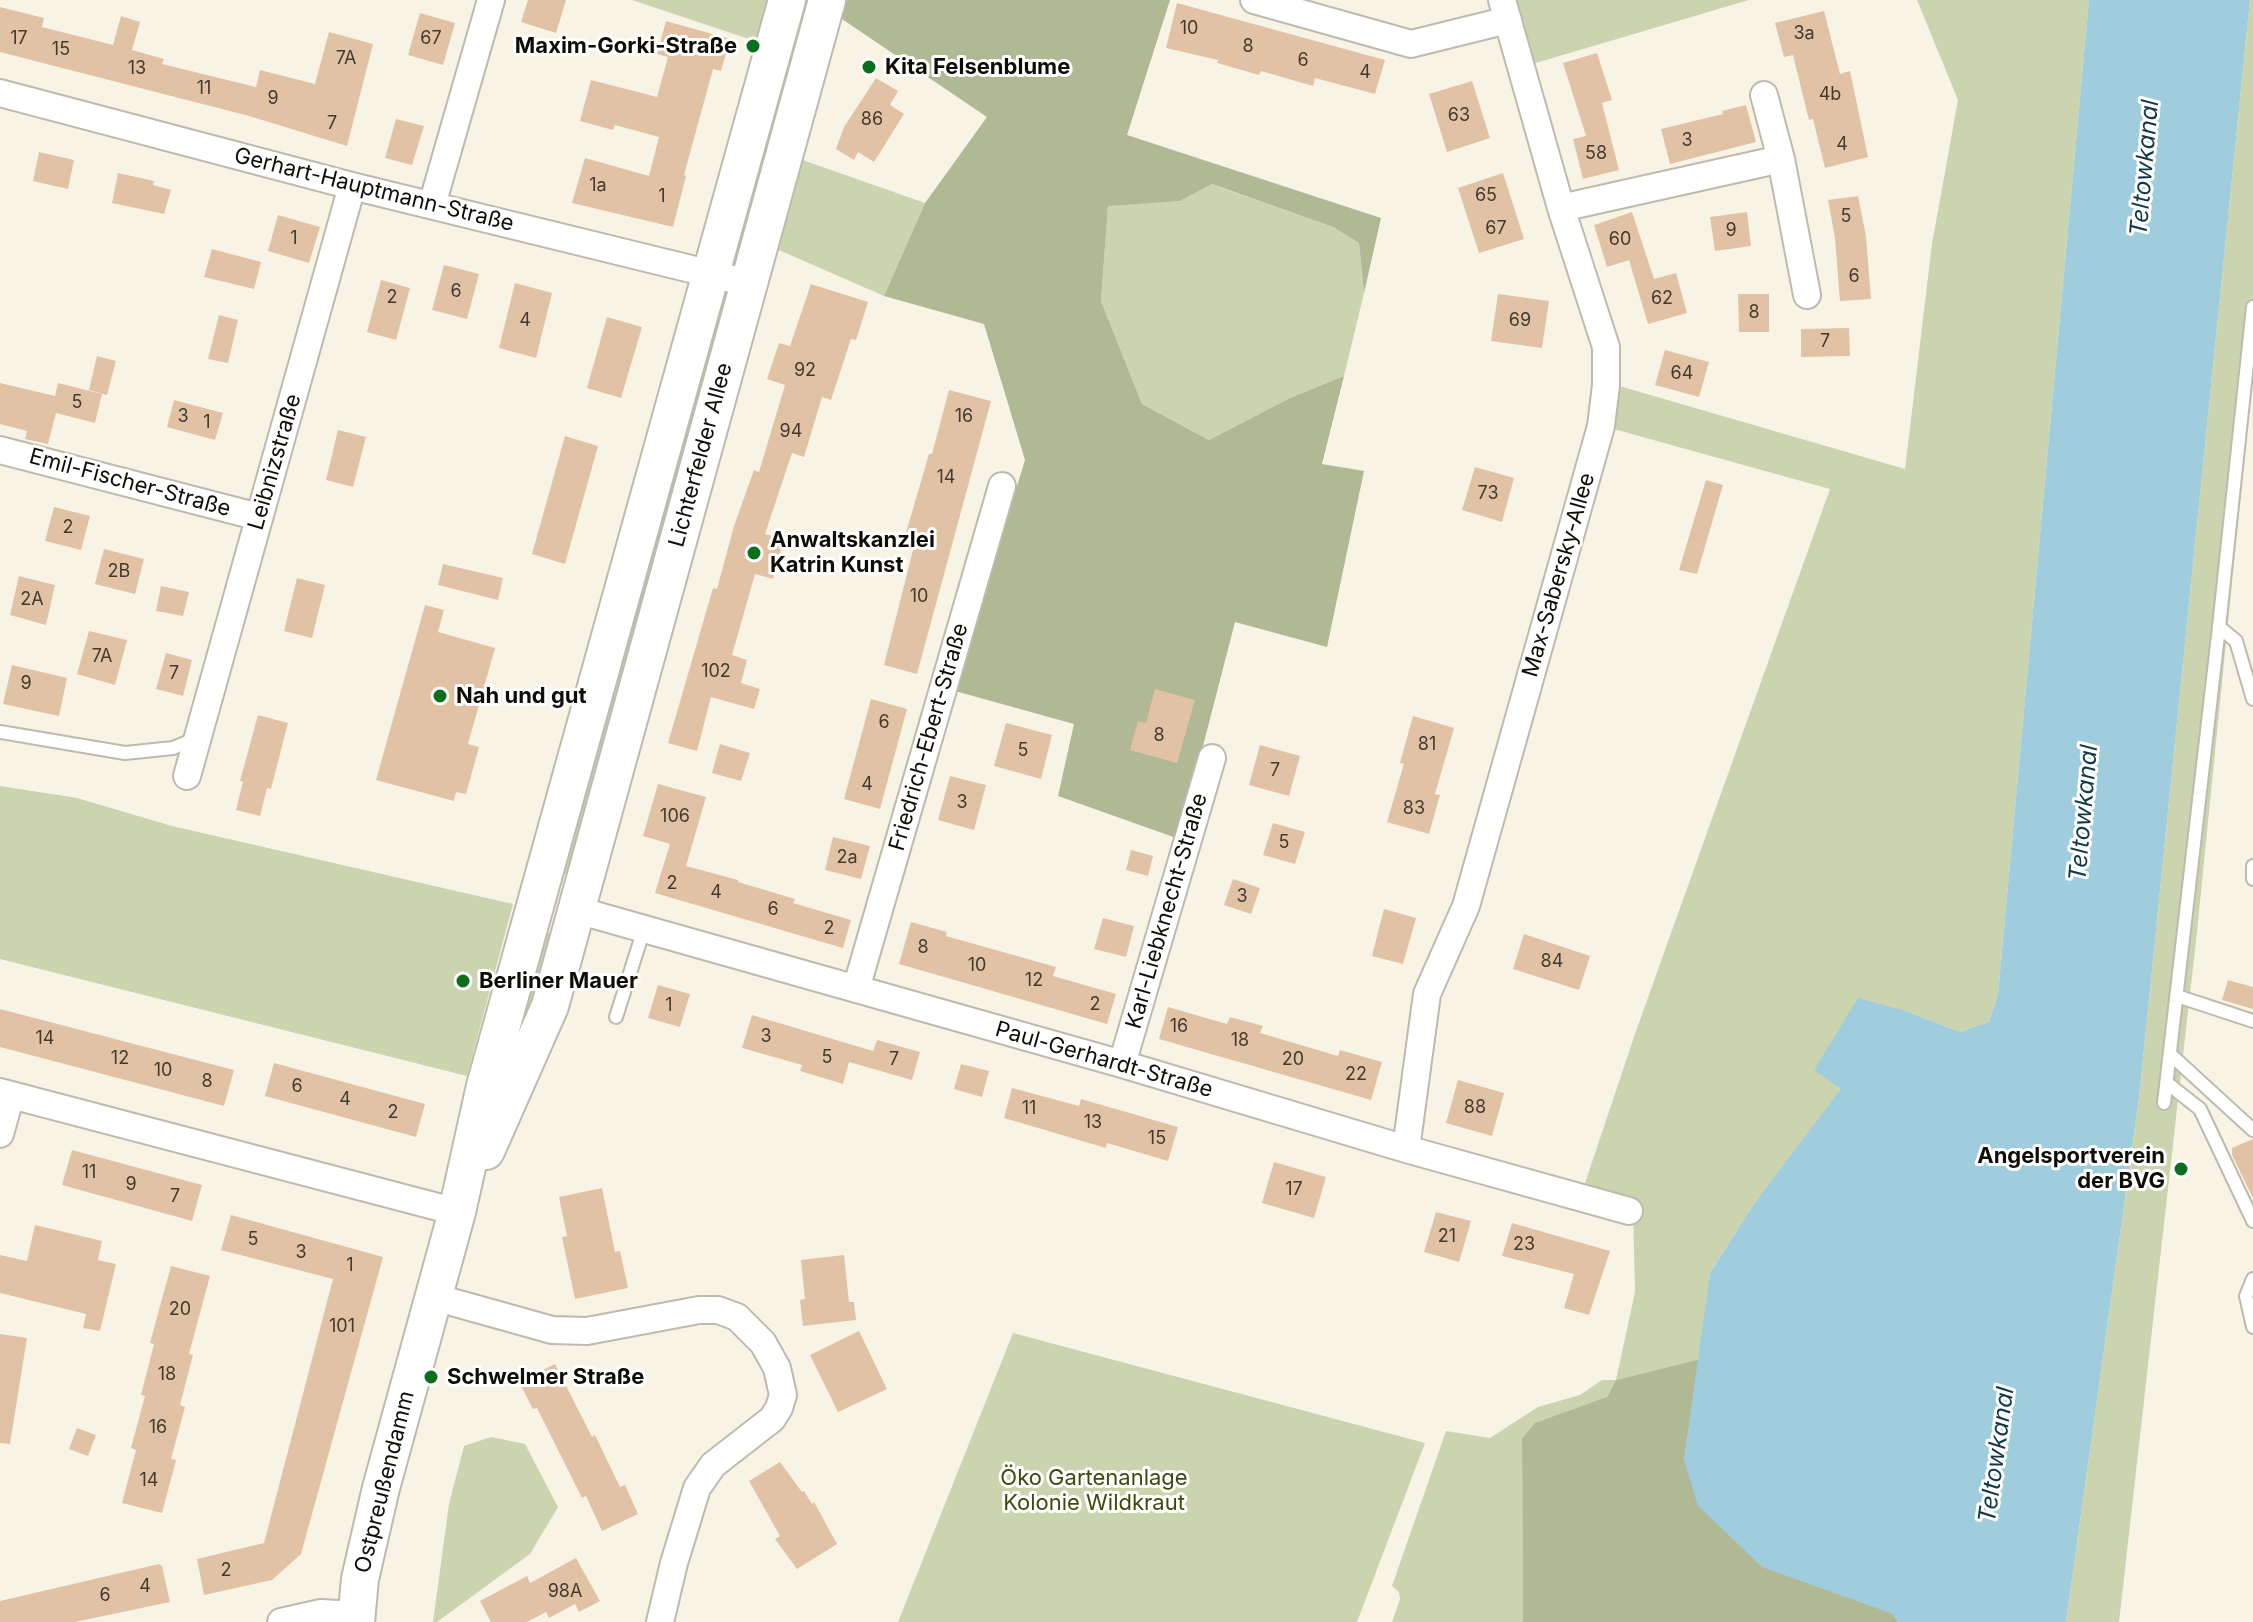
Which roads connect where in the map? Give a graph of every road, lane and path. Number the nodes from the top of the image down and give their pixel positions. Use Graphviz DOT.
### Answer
graph roads {
  1 [pos="491,0"];
  2 [pos="787,0"];
  3 [pos="827,0"];
  4 [pos="1254,0"];
  5 [pos="1505,10"];
  6 [pos="0,93"];
  7 [pos="1764,95"];
  8 [pos="1781,159"];
  9 [pos="352,186"];
  10 [pos="432,205"];
  11 [pos="1561,208"];
  12 [pos="712,275"];
  13 [pos="748,283"];
  14 [pos="1807,295"];
  15 [pos="2253,307"];
  16 [pos="0,450"];
  17 [pos="1002,486"];
  18 [pos="259,517"];
  19 [pos="2219,627"];
  20 [pos="2253,699"];
  21 [pos="0,732"];
  22 [pos="197,738"];
  23 [pos="1212,758"];
  24 [pos="187,776"];
  25 [pos="2253,866"];
  26 [pos="2253,879"];
  27 [pos="536,904"];
  28 [pos="577,910"];
  29 [pos="644,929"];
  30 [pos="856,989"];
  31 [pos="2177,996"];
  32 [pos="616,1017"];
  33 [pos="2253,1021"];
  34 [pos="2170,1054"];
  35 [pos="1122,1064"];
  36 [pos="2167,1083"];
  37 [pos="500,1089"];
  38 [pos="6,1094"];
  39 [pos="2164,1103"];
  40 [pos="2253,1130"];
  41 [pos="0,1134"];
  42 [pos="1406,1149"];
  43 [pos="1629,1211"];
  44 [pos="457,1212"];
  45 [pos="2253,1221"];
  46 [pos="2253,1279"];
  47 [pos="434,1297"];
  48 [pos="2253,1327"];
  49 [pos="356,1619"];
  50 [pos="281,1622"];
  51 [pos="660,1622"];
  1 -- 10 [label="street"];
  2 -- 12 [label="main road, Lichterfelder Allee"];
  3 -- 13 [label="main road, Lichterfelder Allee"];
  4 -- 5 [label="street"];
  5 -- 11 [label="street, Max-Sabersky-Allee"];
  6 -- 9 [label="street, Gerhart-Hauptmann-Straße"];
  7 -- 8 [label="street"];
  8 -- 11 [label="street"];
  8 -- 14 [label="street"];
  9 -- 10 [label="street, Gerhart-Hauptmann-Straße"];
  9 -- 18 [label="street, Leibnizstraße"];
  10 -- 12 [label="street, Gerhart-Hauptmann-Straße"];
  11 -- 42 [label="street, Max-Sabersky-Allee"];
  12 -- 13 [label="street, Gerhart-Hauptmann-Straße"];
  12 -- 27 [label="main road, Lichterfelder Allee"];
  13 -- 28 [label="main road, Lichterfelder Allee"];
  15 -- 19 [label="lane"];
  16 -- 18 [label="street, Emil-Fischer-Straße"];
  17 -- 30 [label="street, Friedrich-Ebert-Straße"];
  18 -- 22 [label="street, Leibnizstraße"];
  19 -- 20 [label="lane"];
  19 -- 31 [label="lane"];
  21 -- 22 [label="lane"];
  22 -- 24 [label="street, Leibnizstraße"];
  23 -- 35 [label="street, Karl-Liebknecht-Straße"];
  25 -- 26 [label="lane"];
  27 -- 28 [label="main road"];
  27 -- 37 [label="main road, Lichterfelder Allee"];
  28 -- 29 [label="street, Paul-Gerhardt-Straße"];
  28 -- 37 [label="main road, Lichterfelder Allee"];
  29 -- 30 [label="street, Paul-Gerhardt-Straße"];
  29 -- 32 [label="lane"];
  30 -- 35 [label="street, Paul-Gerhardt-Straße"];
  31 -- 33 [label="lane"];
  31 -- 34 [label="lane"];
  34 -- 36 [label="lane"];
  34 -- 40 [label="lane"];
  35 -- 42 [label="street, Paul-Gerhardt-Straße"];
  36 -- 39 [label="lane"];
  36 -- 45 [label="lane"];
  37 -- 44 [label="main road, Ostpreußendamm"];
  38 -- 41 [label="street"];
  38 -- 44 [label="street"];
  42 -- 43 [label="street, Paul-Gerhardt-Straße"];
  44 -- 47 [label="main road, Ostpreußendamm"];
  46 -- 48 [label="lane"];
  47 -- 49 [label="main road, Ostpreußendamm"];
  47 -- 51 [label="street"];
  49 -- 50 [label="street"];
}
